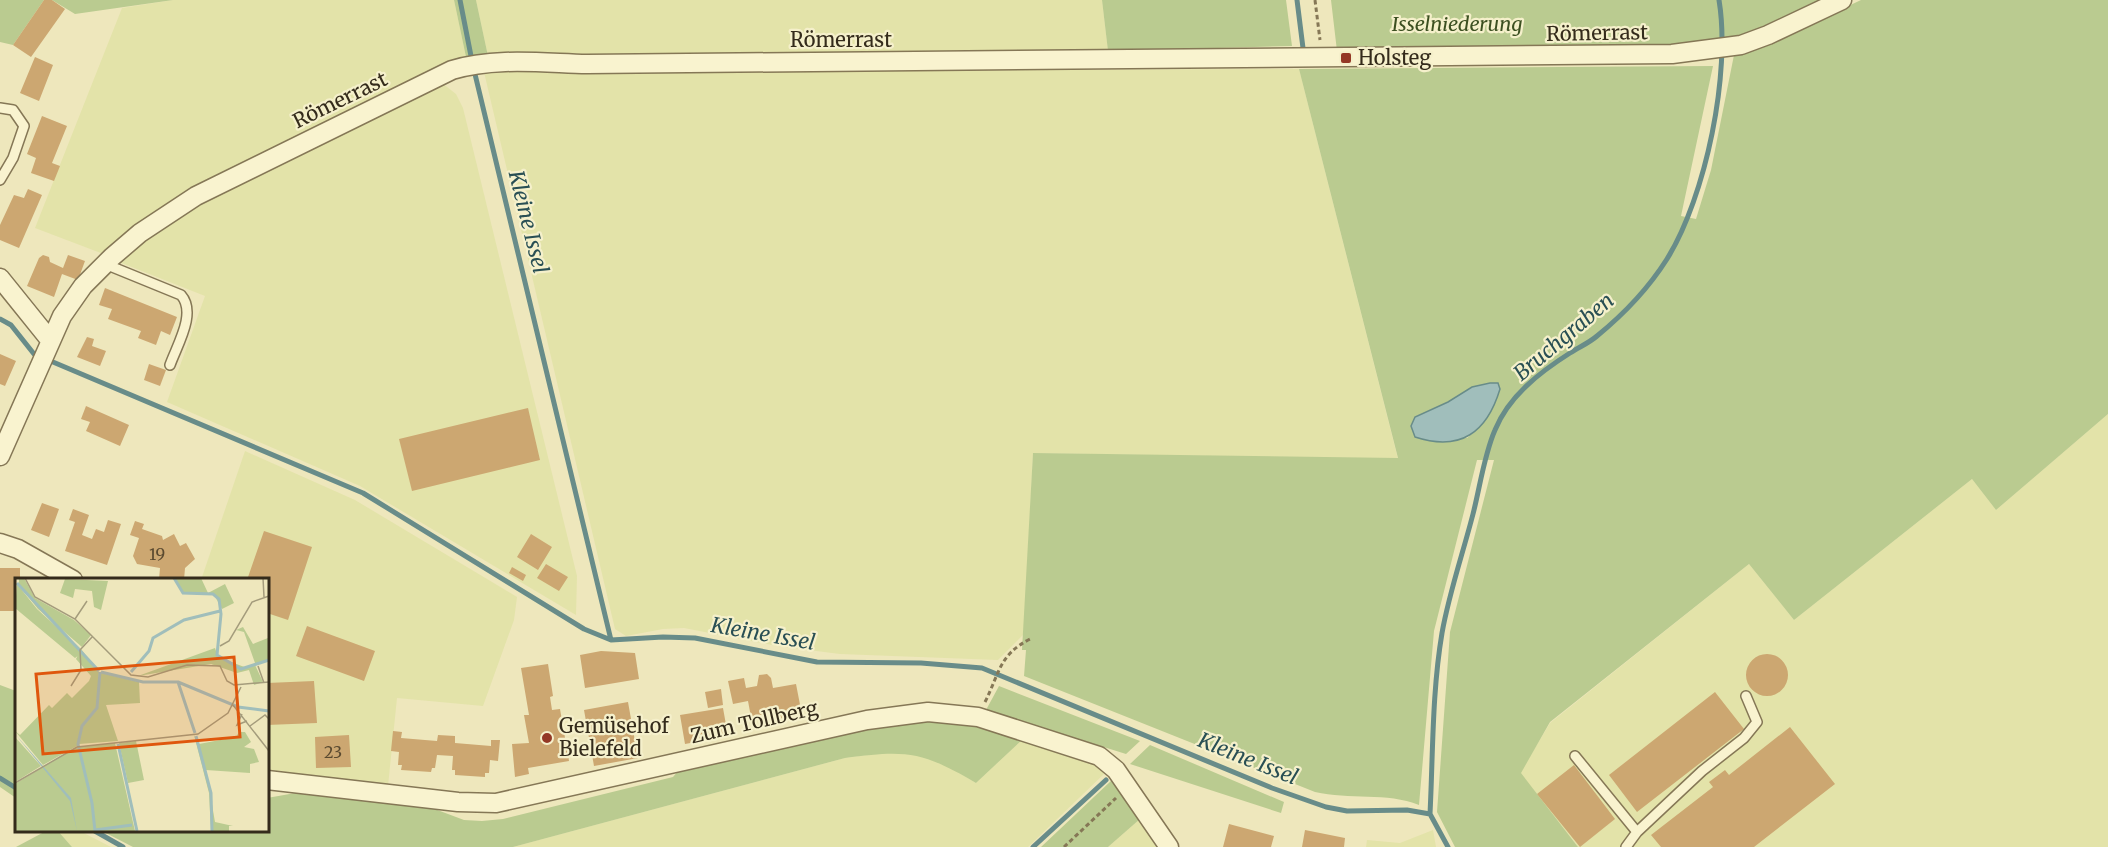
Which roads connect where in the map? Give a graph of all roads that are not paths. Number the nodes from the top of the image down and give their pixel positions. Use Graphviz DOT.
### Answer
graph roads {
  1 [pos="1842,0"];
  2 [pos="0,108"];
  3 [pos="0,180"];
  4 [pos="105,264"];
  5 [pos="0,279"];
  6 [pos="46,352"];
  7 [pos="170,365"];
  8 [pos="0,456"];
  9 [pos="0,543"];
  10 [pos="69,578"];
  11 [pos="1746,696"];
  12 [pos="1575,756"];
  13 [pos="268,780"];
  14 [pos="1637,832"];
  15 [pos="1169,847"];
  16 [pos="1626,847"];
  1 -- 4 [label="street, Römerrast"];
  2 -- 3 [label="lane"];
  4 -- 6 [label="street, Römerrast"];
  4 -- 7 [label="lane"];
  5 -- 6 [label="street"];
  6 -- 8 [label="street, Römerrast"];
  9 -- 10 [label="street"];
  11 -- 14 [label="lane"];
  12 -- 14 [label="lane"];
  13 -- 15 [label="street, Zum Tollberg"];
  14 -- 16 [label="lane"];
}
